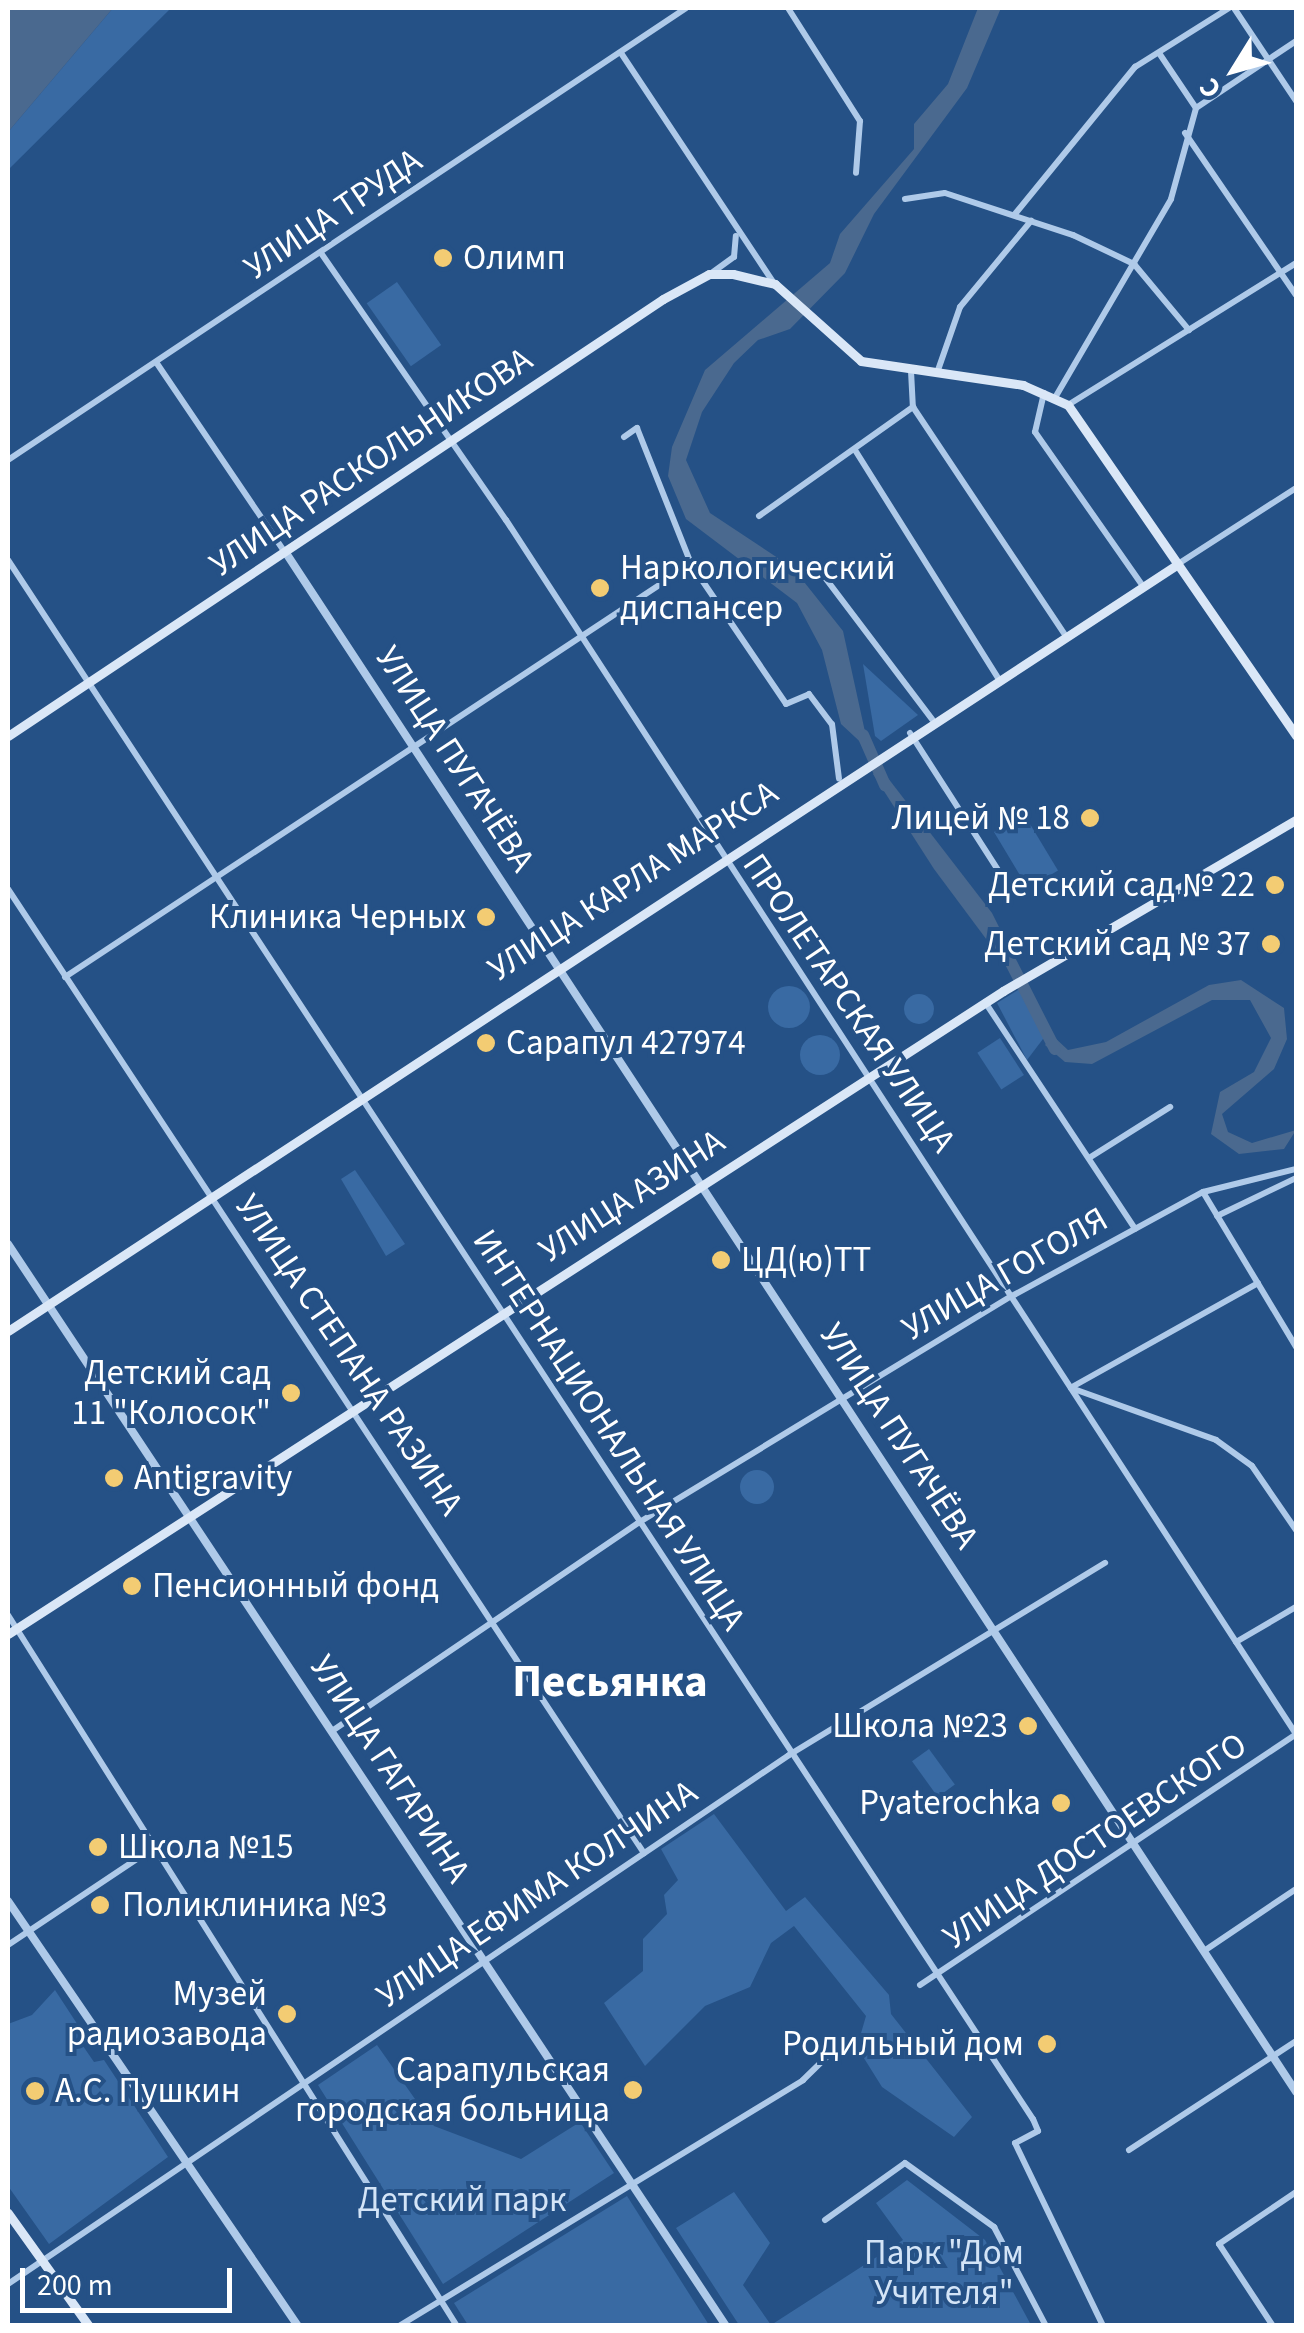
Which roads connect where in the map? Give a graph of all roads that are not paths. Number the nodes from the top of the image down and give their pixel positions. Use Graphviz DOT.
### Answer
graph roads {
  1 [pos="686,8"];
  2 [pos="788,8"];
  3 [pos="1232,8"];
  4 [pos="1296,41"];
  5 [pos="621,53"];
  6 [pos="1159,53"];
  7 [pos="1268,59"];
  8 [pos="1296,101"];
  9 [pos="1196,108"];
  10 [pos="1185,133"];
  11 [pos="856,173"];
  12 [pos="905,199"];
  13 [pos="1015,214"];
  14 [pos="1031,221"];
  15 [pos="734,230"];
  16 [pos="320,253"];
  17 [pos="1296,263"];
  18 [pos="1134,264"];
  19 [pos="1282,272"];
  20 [pos="709,274"];
  21 [pos="778,287"];
  22 [pos="1296,295"];
  23 [pos="1189,330"];
  24 [pos="156,362"];
  25 [pos="911,371"];
  26 [pos="937,374"];
  27 [pos="1045,392"];
  28 [pos="1056,396"];
  29 [pos="1068,405"];
  30 [pos="913,407"];
  31 [pos="624,437"];
  32 [pos="454,443"];
  33 [pos="855,450"];
  34 [pos="8,460"];
  35 [pos="1296,488"];
  36 [pos="759,516"];
  37 [pos="286,554"];
  38 [pos="8,560"];
  39 [pos="691,564"];
  40 [pos="1178,564"];
  41 [pos="820,572"];
  42 [pos="1142,586"];
  43 [pos="577,634"];
  44 [pos="1065,635"];
  45 [pos="998,678"];
  46 [pos="90,681"];
  47 [pos="932,720"];
  48 [pos="910,733"];
  49 [pos="8,736"];
  50 [pos="1296,736"];
  51 [pos="412,745"];
  52 [pos="843,777"];
  53 [pos="1296,820"];
  54 [pos="722,856"];
  55 [pos="216,874"];
  56 [pos="1004,878"];
  57 [pos="8,889"];
  58 [pos="558,963"];
  59 [pos="65,977"];
  60 [pos="985,1002"];
  61 [pos="868,1076"];
  62 [pos="362,1095"];
  63 [pos="1170,1107"];
  64 [pos="1088,1158"];
  65 [pos="1296,1169"];
  66 [pos="1296,1178"];
  67 [pos="701,1183"];
  68 [pos="1203,1192"];
  69 [pos="213,1196"];
  70 [pos="1217,1216"];
  71 [pos="1136,1228"];
  72 [pos="8,1244"];
  73 [pos="1258,1284"];
  74 [pos="1012,1296"];
  75 [pos="50,1305"];
  76 [pos="504,1312"];
  77 [pos="8,1332"];
  78 [pos="1296,1347"];
  79 [pos="1071,1388"];
  80 [pos="841,1397"];
  81 [pos="354,1409"];
  82 [pos="190,1516"];
  83 [pos="638,1523"];
  84 [pos="1296,1530"];
  85 [pos="1105,1563"];
  86 [pos="1296,1606"];
  87 [pos="8,1615"];
  88 [pos="496,1620"];
  89 [pos="990,1627"];
  90 [pos="12,1632"];
  91 [pos="1236,1642"];
  92 [pos="332,1732"];
  93 [pos="1296,1734"];
  94 [pos="790,1755"];
  95 [pos="1136,1845"];
  96 [pos="155,1847"];
  97 [pos="644,1852"];
  98 [pos="1296,1888"];
  99 [pos="8,1901"];
  100 [pos="28,1931"];
  101 [pos="8,1945"];
  102 [pos="1204,1951"];
  103 [pos="483,1960"];
  104 [pos="938,1979"];
  105 [pos="920,1985"];
  106 [pos="844,2040"];
  107 [pos="1296,2041"];
  108 [pos="1273,2057"];
  109 [pos="304,2079"];
  110 [pos="1296,2092"];
  111 [pos="1129,2150"];
  112 [pos="181,2159"];
  113 [pos="632,2180"];
  114 [pos="1296,2192"];
  115 [pos="8,2212"];
  116 [pos="825,2220"];
  117 [pos="40,2258"];
  118 [pos="8,2284"];
  119 [pos="440,2299"];
  120 [pos="88,2326"];
  121 [pos="298,2326"];
  122 [pos="399,2326"];
  123 [pos="457,2326"];
  124 [pos="726,2326"];
  125 [pos="1046,2326"];
  126 [pos="1103,2326"];
  127 [pos="1273,2326"];
  1 -- 5 [label="street, УЛИЦА ТРУДА"];
  2 -- 11 [label="street"];
  3 -- 6 [label="street"];
  3 -- 7 [label="street"];
  4 -- 7 [label="street"];
  5 -- 15 [label="street"];
  5 -- 16 [label="street, УЛИЦА ТРУДА"];
  6 -- 9 [label="street"];
  6 -- 13 [label="street"];
  7 -- 8 [label="street"];
  7 -- 9 [label="street"];
  9 -- 10 [label="street"];
  10 -- 18 [label="street"];
  10 -- 19 [label="street"];
  12 -- 13 [label="street"];
  13 -- 14 [label="street"];
  14 -- 18 [label="street"];
  14 -- 26 [label="street"];
  15 -- 20 [label="street"];
  15 -- 21 [label="street"];
  16 -- 24 [label="street, УЛИЦА ТРУДА"];
  16 -- 32 [label="street, ПРОЛЕТАРСКАЯ УЛИЦА"];
  17 -- 19 [label="street"];
  18 -- 23 [label="street"];
  18 -- 28 [label="street"];
  19 -- 22 [label="street"];
  19 -- 23 [label="street"];
  20 -- 21 [label="main road"];
  20 -- 32 [label="main road, УЛИЦА РАСКОЛЬНИКОВА"];
  21 -- 25 [label="main road"];
  23 -- 29 [label="street"];
  24 -- 34 [label="street, УЛИЦА ТРУДА"];
  24 -- 37 [label="street, УЛИЦА ПУГАЧЁВА"];
  25 -- 26 [label="main road"];
  25 -- 30 [label="street"];
  26 -- 27 [label="main road"];
  27 -- 28 [label="main road"];
  27 -- 42 [label="street"];
  28 -- 29 [label="main road"];
  29 -- 40 [label="main road"];
  30 -- 33 [label="street"];
  30 -- 44 [label="street"];
  31 -- 39 [label="street"];
  32 -- 37 [label="main road, УЛИЦА РАСКОЛЬНИКОВА"];
  32 -- 43 [label="street, ПРОЛЕТАРСКАЯ УЛИЦА"];
  33 -- 36 [label="street"];
  33 -- 45 [label="street"];
  35 -- 40 [label="street, УЛИЦА КАРЛА МАРКСА"];
  37 -- 46 [label="main road, УЛИЦА РАСКОЛЬНИКОВА"];
  37 -- 51 [label="street, УЛИЦА ПУГАЧЁВА"];
  38 -- 46 [label="street, ИНТЕРНАЦИОНАЛЬНАЯ УЛИЦА"];
  39 -- 43 [label="street"];
  39 -- 52 [label="street"];
  40 -- 42 [label="main road, УЛИЦА КАРЛА МАРКСА"];
  40 -- 50 [label="main road"];
  41 -- 47 [label="street"];
  42 -- 44 [label="main road, УЛИЦА КАРЛА МАРКСА"];
  43 -- 51 [label="street"];
  43 -- 54 [label="street, ПРОЛЕТАРСКАЯ УЛИЦА"];
  44 -- 45 [label="main road, УЛИЦА КАРЛА МАРКСА"];
  45 -- 47 [label="main road, УЛИЦА КАРЛА МАРКСА"];
  46 -- 49 [label="main road, УЛИЦА РАСКОЛЬНИКОВА"];
  46 -- 55 [label="street, ИНТЕРНАЦИОНАЛЬНАЯ УЛИЦА"];
  47 -- 48 [label="main road, УЛИЦА КАРЛА МАРКСА"];
  48 -- 52 [label="main road, УЛИЦА КАРЛА МАРКСА"];
  48 -- 56 [label="street"];
  51 -- 55 [label="street"];
  51 -- 58 [label="street, УЛИЦА ПУГАЧЁВА"];
  52 -- 54 [label="main road, УЛИЦА КАРЛА МАРКСА"];
  53 -- 60 [label="main road, УЛИЦА АЗИНА"];
  54 -- 58 [label="main road, УЛИЦА КАРЛА МАРКСА"];
  54 -- 61 [label="street, ПРОЛЕТАРСКАЯ УЛИЦА"];
  55 -- 59 [label="street"];
  55 -- 62 [label="street, ИНТЕРНАЦИОНАЛЬНАЯ УЛИЦА"];
  57 -- 59 [label="street, УЛИЦА СТЕПАНА РАЗИНА"];
  58 -- 62 [label="main road, УЛИЦА КАРЛА МАРКСА"];
  58 -- 67 [label="street, УЛИЦА ПУГАЧЁВА"];
  59 -- 69 [label="street, УЛИЦА СТЕПАНА РАЗИНА"];
  60 -- 61 [label="main road, УЛИЦА АЗИНА"];
  60 -- 64 [label="street"];
  61 -- 67 [label="main road, УЛИЦА АЗИНА"];
  61 -- 74 [label="street, ПРОЛЕТАРСКАЯ УЛИЦА"];
  62 -- 69 [label="main road, УЛИЦА КАРЛА МАРКСА"];
  62 -- 76 [label="street, ИНТЕРНАЦИОНАЛЬНАЯ УЛИЦА"];
  63 -- 64 [label="street"];
  64 -- 71 [label="street"];
  65 -- 68 [label="street, УЛИЦА ГОГОЛЯ"];
  66 -- 70 [label="street"];
  67 -- 76 [label="main road, УЛИЦА АЗИНА"];
  67 -- 80 [label="street, УЛИЦА ПУГАЧЁВА"];
  68 -- 70 [label="street"];
  68 -- 71 [label="street, УЛИЦА ГОГОЛЯ"];
  69 -- 75 [label="main road, УЛИЦА КАРЛА МАРКСА"];
  69 -- 81 [label="street, УЛИЦА СТЕПАНА РАЗИНА"];
  70 -- 73 [label="street"];
  71 -- 74 [label="street, УЛИЦА ГОГОЛЯ"];
  72 -- 75 [label="street, УЛИЦА ГАГАРИНА"];
  73 -- 78 [label="street"];
  73 -- 79 [label="street"];
  74 -- 79 [label="street, ПРОЛЕТАРСКАЯ УЛИЦА"];
  74 -- 80 [label="street, УЛИЦА ГОГОЛЯ"];
  75 -- 77 [label="main road, УЛИЦА КАРЛА МАРКСА"];
  75 -- 82 [label="street, УЛИЦА ГАГАРИНА"];
  76 -- 81 [label="main road, УЛИЦА АЗИНА"];
  76 -- 83 [label="street, ИНТЕРНАЦИОНАЛЬНАЯ УЛИЦА"];
  79 -- 84 [label="street"];
  79 -- 91 [label="street, ПРОЛЕТАРСКАЯ УЛИЦА"];
  80 -- 83 [label="street, УЛИЦА ГОГОЛЯ"];
  80 -- 89 [label="street, УЛИЦА ПУГАЧЁВА"];
  81 -- 82 [label="main road, УЛИЦА АЗИНА"];
  81 -- 88 [label="street, УЛИЦА СТЕПАНА РАЗИНА"];
  82 -- 90 [label="main road, УЛИЦА АЗИНА"];
  82 -- 92 [label="street, УЛИЦА ГАГАРИНА"];
  83 -- 88 [label="street, УЛИЦА ГОГОЛЯ"];
  83 -- 94 [label="street, ИНТЕРНАЦИОНАЛЬНАЯ УЛИЦА"];
  85 -- 89 [label="street, УЛИЦА ЕФИМА КОЛЧИНА"];
  86 -- 91 [label="street"];
  87 -- 90 [label="street"];
  88 -- 92 [label="street, УЛИЦА ГОГОЛЯ"];
  88 -- 97 [label="street, УЛИЦА СТЕПАНА РАЗИНА"];
  89 -- 94 [label="street, УЛИЦА ЕФИМА КОЛЧИНА"];
  89 -- 95 [label="street, УЛИЦА ПУГАЧЁВА"];
  90 -- 96 [label="street"];
  91 -- 93 [label="street, ПРОЛЕТАРСКАЯ УЛИЦА"];
  92 -- 103 [label="street, УЛИЦА ГАГАРИНА"];
  93 -- 95 [label="street, УЛИЦА ДОСТОЕВСКОГО"];
  94 -- 97 [label="street, УЛИЦА ЕФИМА КОЛЧИНА"];
  94 -- 104 [label="street, ИНТЕРНАЦИОНАЛЬНАЯ УЛИЦА"];
  95 -- 102 [label="street, УЛИЦА ПУГАЧЁВА"];
  95 -- 104 [label="street, УЛИЦА ДОСТОЕВСКОГО"];
  96 -- 100 [label="street"];
  96 -- 109 [label="street"];
  97 -- 103 [label="street, УЛИЦА ЕФИМА КОЛЧИНА"];
  98 -- 102 [label="street"];
  99 -- 100 [label="street"];
  100 -- 101 [label="street"];
  100 -- 112 [label="street"];
  102 -- 108 [label="street, УЛИЦА ПУГАЧЁВА"];
  103 -- 109 [label="street, УЛИЦА ЕФИМА КОЛЧИНА"];
  103 -- 113 [label="street, УЛИЦА ГАГАРИНА"];
  104 -- 105 [label="street, УЛИЦА ДОСТОЕВСКОГО"];
  104 -- 126 [label="street, ИНТЕРНАЦИОНАЛЬНАЯ УЛИЦА"];
  106 -- 113 [label="street"];
  107 -- 108 [label="street"];
  108 -- 110 [label="street, УЛИЦА ПУГАЧЁВА"];
  108 -- 111 [label="street"];
  109 -- 112 [label="street, УЛИЦА ЕФИМА КОЛЧИНА"];
  109 -- 119 [label="street"];
  112 -- 117 [label="street, УЛИЦА ЕФИМА КОЛЧИНА"];
  112 -- 121 [label="street"];
  113 -- 119 [label="street"];
  113 -- 124 [label="street, УЛИЦА ГАГАРИНА"];
  114 -- 127 [label="street"];
  115 -- 117 [label="main road"];
  116 -- 125 [label="street"];
  117 -- 118 [label="street, УЛИЦА ЕФИМА КОЛЧИНА"];
  117 -- 120 [label="main road"];
  119 -- 122 [label="street"];
  119 -- 123 [label="street"];
}
